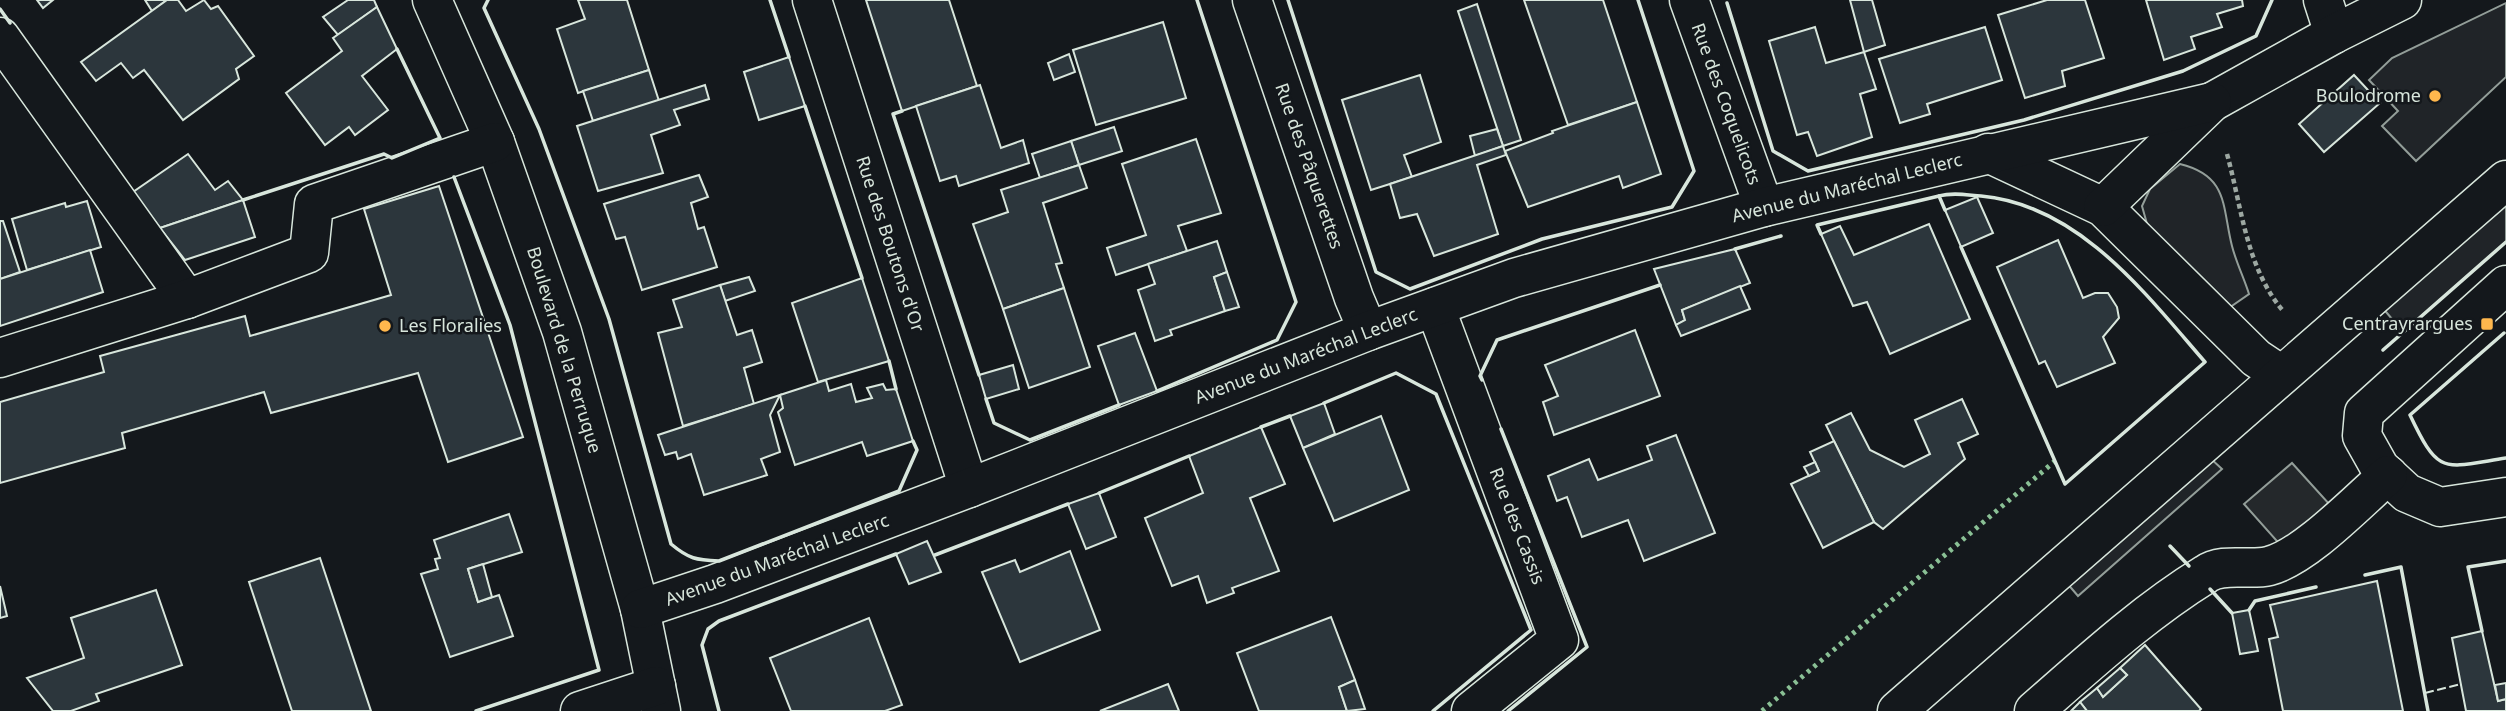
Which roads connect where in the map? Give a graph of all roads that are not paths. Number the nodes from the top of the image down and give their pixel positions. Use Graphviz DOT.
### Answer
graph roads {
  1 [pos="432,0"];
  2 [pos="811,0"];
  3 [pos="1252,0"];
  4 [pos="1689,0"];
  5 [pos="2402,0"];
  6 [pos="2328,17"];
  7 [pos="0,37"];
  8 [pos="2212,102"];
  9 [pos="495,142"];
  10 [pos="1988,153"];
  11 [pos="2506,180"];
  12 [pos="2103,207"];
  13 [pos="1763,208"];
  14 [pos="2506,285"];
  15 [pos="187,299"];
  16 [pos="1434,307"];
  17 [pos="1368,331"];
  18 [pos="0,358"];
  19 [pos="2280,374"];
  20 [pos="2388,475"];
  21 [pos="969,488"];
  22 [pos="2506,497"];
  23 [pos="640,609"];
  24 [pos="658,699"];
  25 [pos="580,711"];
  26 [pos="1471,711"];
  27 [pos="1896,711"];
  28 [pos="2034,711"];
  1 -- 9 [label="street, Boulevard de la Perruque"];
  2 -- 21 [label="street, Rue des Boutons d'Or"];
  3 -- 17 [label="street, Rue des Pâquerettes"];
  4 -- 13 [label="street, Rue des Coquelicots"];
  5 -- 6 [label="street, Avenue du Maréchal Leclerc"];
  6 -- 8 [label="street, Avenue du Maréchal Leclerc"];
  7 -- 15 [label="street"];
  8 -- 10 [label="street, Avenue du Maréchal Leclerc"];
  8 -- 12 [label="street, Avenue du Maréchal Leclerc"];
  9 -- 15 [label="street"];
  9 -- 23 [label="street, Boulevard de la Perruque"];
  10 -- 12 [label="street"];
  10 -- 13 [label="street, Avenue du Maréchal Leclerc"];
  11 -- 19 [label="street"];
  12 -- 19 [label="street"];
  13 -- 16 [label="street, Avenue du Maréchal Leclerc"];
  14 -- 20 [label="street"];
  15 -- 18 [label="street"];
  16 -- 17 [label="street, Avenue du Maréchal Leclerc"];
  16 -- 26 [label="street, Rue des Cassis"];
  17 -- 21 [label="street, Avenue du Maréchal Leclerc"];
  19 -- 27 [label="street"];
  20 -- 22 [label="street"];
  20 -- 28 [label="street"];
  21 -- 23 [label="street, Avenue du Maréchal Leclerc"];
  23 -- 24 [label="street, Boulevard de la Perruque"];
  24 -- 25 [label="street"];
}
